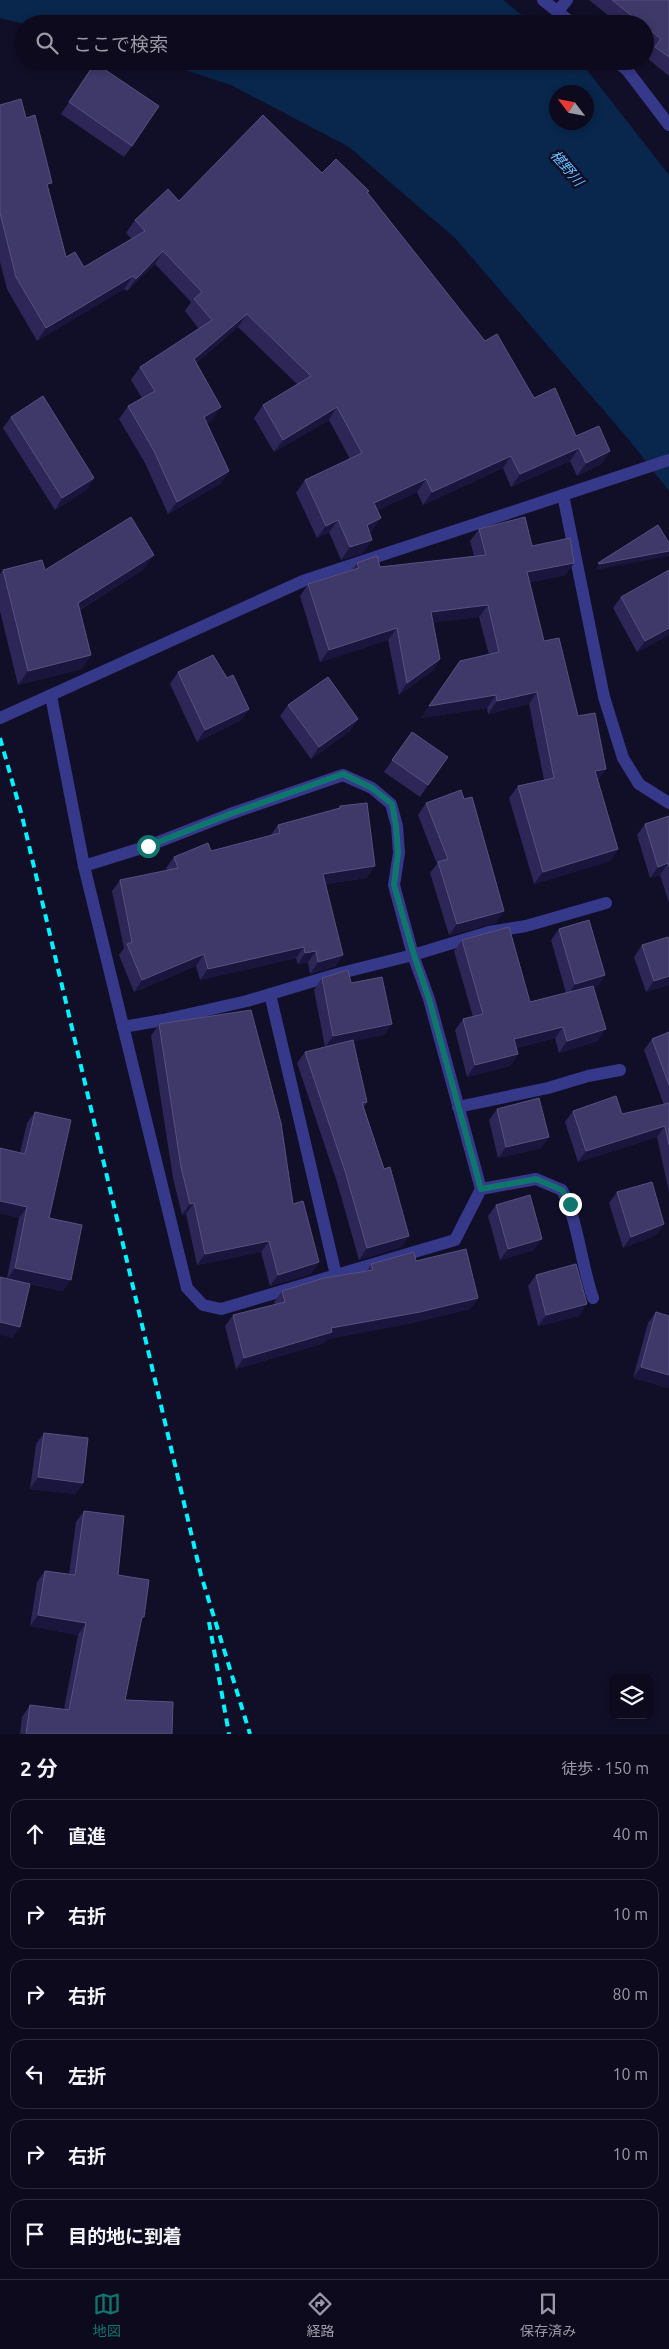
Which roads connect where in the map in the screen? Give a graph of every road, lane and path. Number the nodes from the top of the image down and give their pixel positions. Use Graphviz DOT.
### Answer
graph roads {
  1 [pos="543,0"];
  2 [pos="567,0"];
  3 [pos="558,11"];
  4 [pos="563,15"];
  5 [pos="627,70"];
  6 [pos="669,125"];
  7 [pos="669,460"];
  8 [pos="563,495"];
  9 [pos="51,696"];
  10 [pos="0,718"];
  11 [pos="669,803"];
  12 [pos="84,866"];
  13 [pos="606,903"];
  14 [pos="414,955"];
  15 [pos="270,994"];
  16 [pos="123,1027"];
  17 [pos="620,1070"];
  18 [pos="458,1107"];
  19 [pos="481,1189"];
  20 [pos="336,1275"];
  21 [pos="592,1298"];
  1 -- 3 [label="street"];
  2 -- 3 [label="street"];
  3 -- 4 [label="street"];
  5 -- 6 [label="street"];
  7 -- 8 [label="street"];
  8 -- 9 [label="street"];
  8 -- 11 [label="street"];
  9 -- 10 [label="street"];
  9 -- 12 [label="street"];
  12 -- 14 [label="street"];
  12 -- 16 [label="street"];
  13 -- 14 [label="street"];
  14 -- 15 [label="street"];
  14 -- 18 [label="street"];
  15 -- 16 [label="street"];
  15 -- 20 [label="street"];
  16 -- 20 [label="street"];
  17 -- 18 [label="street"];
  18 -- 19 [label="street"];
  19 -- 20 [label="street"];
  19 -- 21 [label="street"];
}
